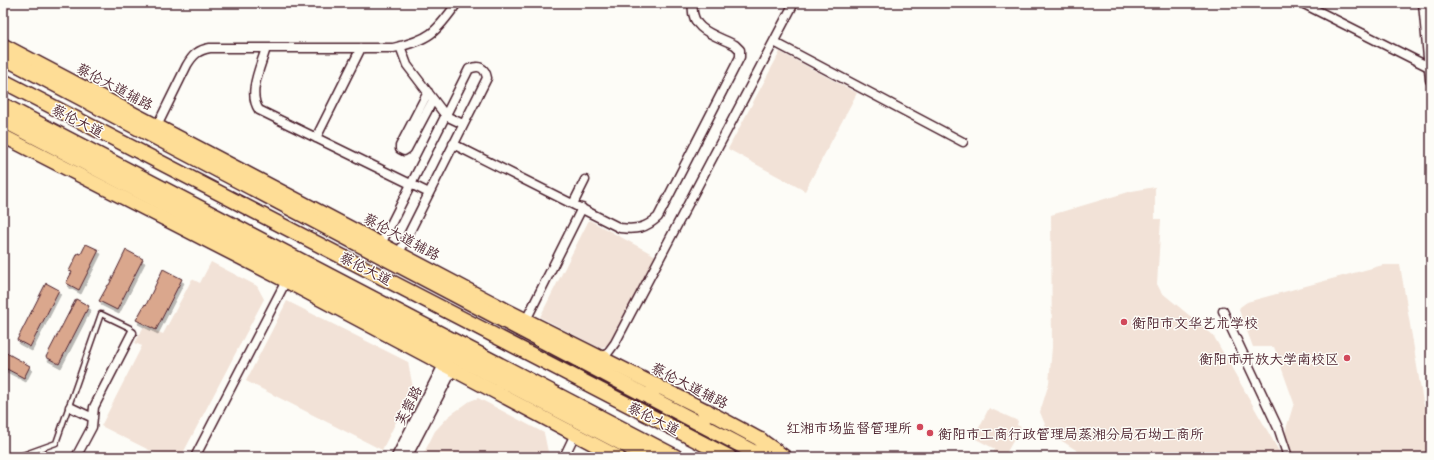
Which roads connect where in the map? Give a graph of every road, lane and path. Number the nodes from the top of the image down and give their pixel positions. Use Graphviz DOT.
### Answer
graph roads {
  1 [pos="457,3"];
  2 [pos="693,3"];
  3 [pos="794,3"];
  4 [pos="1302,3"];
  5 [pos="1424,3"];
  6 [pos="774,42"];
  7 [pos="3,45"];
  8 [pos="400,46"];
  9 [pos="266,48"];
  10 [pos="361,48"];
  11 [pos="3,57"];
  12 [pos="1430,68"];
  13 [pos="1431,80"];
  14 [pos="3,81"];
  15 [pos="428,92"];
  16 [pos="433,100"];
  17 [pos="3,105"];
  18 [pos="446,116"];
  19 [pos="3,120"];
  20 [pos="463,124"];
  21 [pos="157,126"];
  22 [pos="3,136"];
  23 [pos="316,138"];
  24 [pos="963,142"];
  25 [pos="453,144"];
  26 [pos="66,158"];
  27 [pos="585,180"];
  28 [pos="411,185"];
  29 [pos="429,193"];
  30 [pos="573,204"];
  31 [pos="582,208"];
  32 [pos="376,245"];
  33 [pos="399,253"];
  34 [pos="288,276"];
  35 [pos="1222,311"];
  36 [pos="526,320"];
  37 [pos="132,333"];
  38 [pos="443,350"];
  39 [pos="464,360"];
  40 [pos="601,364"];
  41 [pos="448,367"];
  42 [pos="653,392"];
  43 [pos="70,407"];
  44 [pos="707,411"];
  45 [pos="93,418"];
  46 [pos="700,424"];
  47 [pos="578,428"];
  48 [pos="761,440"];
  49 [pos="639,455"];
  50 [pos="17,457"];
  51 [pos="76,457"];
  52 [pos="194,457"];
  53 [pos="397,457"];
  54 [pos="406,457"];
  55 [pos="564,457"];
  56 [pos="618,457"];
  57 [pos="676,457"];
  58 [pos="729,457"];
  59 [pos="763,457"];
  60 [pos="770,457"];
  61 [pos="785,457"];
  62 [pos="1288,457"];
  1 -- 8 [label="street"];
  2 -- 31 [label="street"];
  3 -- 6 [label="street"];
  4 -- 12 [label="street"];
  5 -- 12 [label="street"];
  6 -- 24 [label="street"];
  6 -- 40 [label="street"];
  7 -- 21 [label="main road, 蔡伦大道辅路"];
  8 -- 10 [label="street"];
  8 -- 15 [label="street"];
  9 -- 10 [label="street"];
  9 -- 21 [label="street"];
  9 -- 23 [label="street"];
  10 -- 23 [label="street"];
  11 -- 32 [label="highway"];
  12 -- 13 [label="street"];
  14 -- 58 [label="highway, 蔡伦大道"];
  15 -- 16 [label="street"];
  15 -- 16 [label="street"];
  16 -- 18 [label="street"];
  17 -- 57 [label="highway, 蔡伦大道"];
  18 -- 20 [label="street"];
  18 -- 20 [label="street"];
  18 -- 28 [label="street"];
  19 -- 26 [label="highway"];
  20 -- 25 [label="street"];
  21 -- 32 [label="main road, 蔡伦大道辅路"];
  22 -- 26 [label="main road"];
  23 -- 28 [label="street"];
  25 -- 29 [label="street"];
  25 -- 30 [label="street"];
  26 -- 34 [label="highway"];
  27 -- 30 [label="street"];
  28 -- 29 [label="street"];
  28 -- 32 [label="street"];
  29 -- 33 [label="street"];
  30 -- 31 [label="street"];
  31 -- 36 [label="street"];
  32 -- 33 [label="main road, 蔡伦大道辅路"];
  32 -- 40 [label="highway"];
  33 -- 36 [label="main road, 蔡伦大道辅路"];
  34 -- 38 [label="highway"];
  34 -- 41 [label="main road"];
  34 -- 52 [label="street"];
  35 -- 62 [label="street"];
  36 -- 40 [label="main road, 蔡伦大道辅路"];
  37 -- 43 [label="lane"];
  37 -- 45 [label="street"];
  38 -- 39 [label="highway"];
  38 -- 41 [label="highway"];
  39 -- 41 [label="highway"];
  39 -- 47 [label="highway"];
  40 -- 42 [label="highway"];
  41 -- 47 [label="main road"];
  41 -- 53 [label="street, 芙蓉路"];
  41 -- 54 [label="street, 芙蓉路"];
  42 -- 44 [label="main road, 蔡伦大道辅路"];
  42 -- 46 [label="highway"];
  43 -- 45 [label="street"];
  43 -- 50 [label="lane"];
  44 -- 46 [label="highway"];
  44 -- 48 [label="main road, 蔡伦大道辅路"];
  45 -- 51 [label="street"];
  46 -- 59 [label="highway"];
  47 -- 49 [label="highway"];
  47 -- 55 [label="street"];
  47 -- 56 [label="main road"];
  48 -- 60 [label="highway"];
  48 -- 61 [label="main road, 蔡伦大道辅路"];
}
